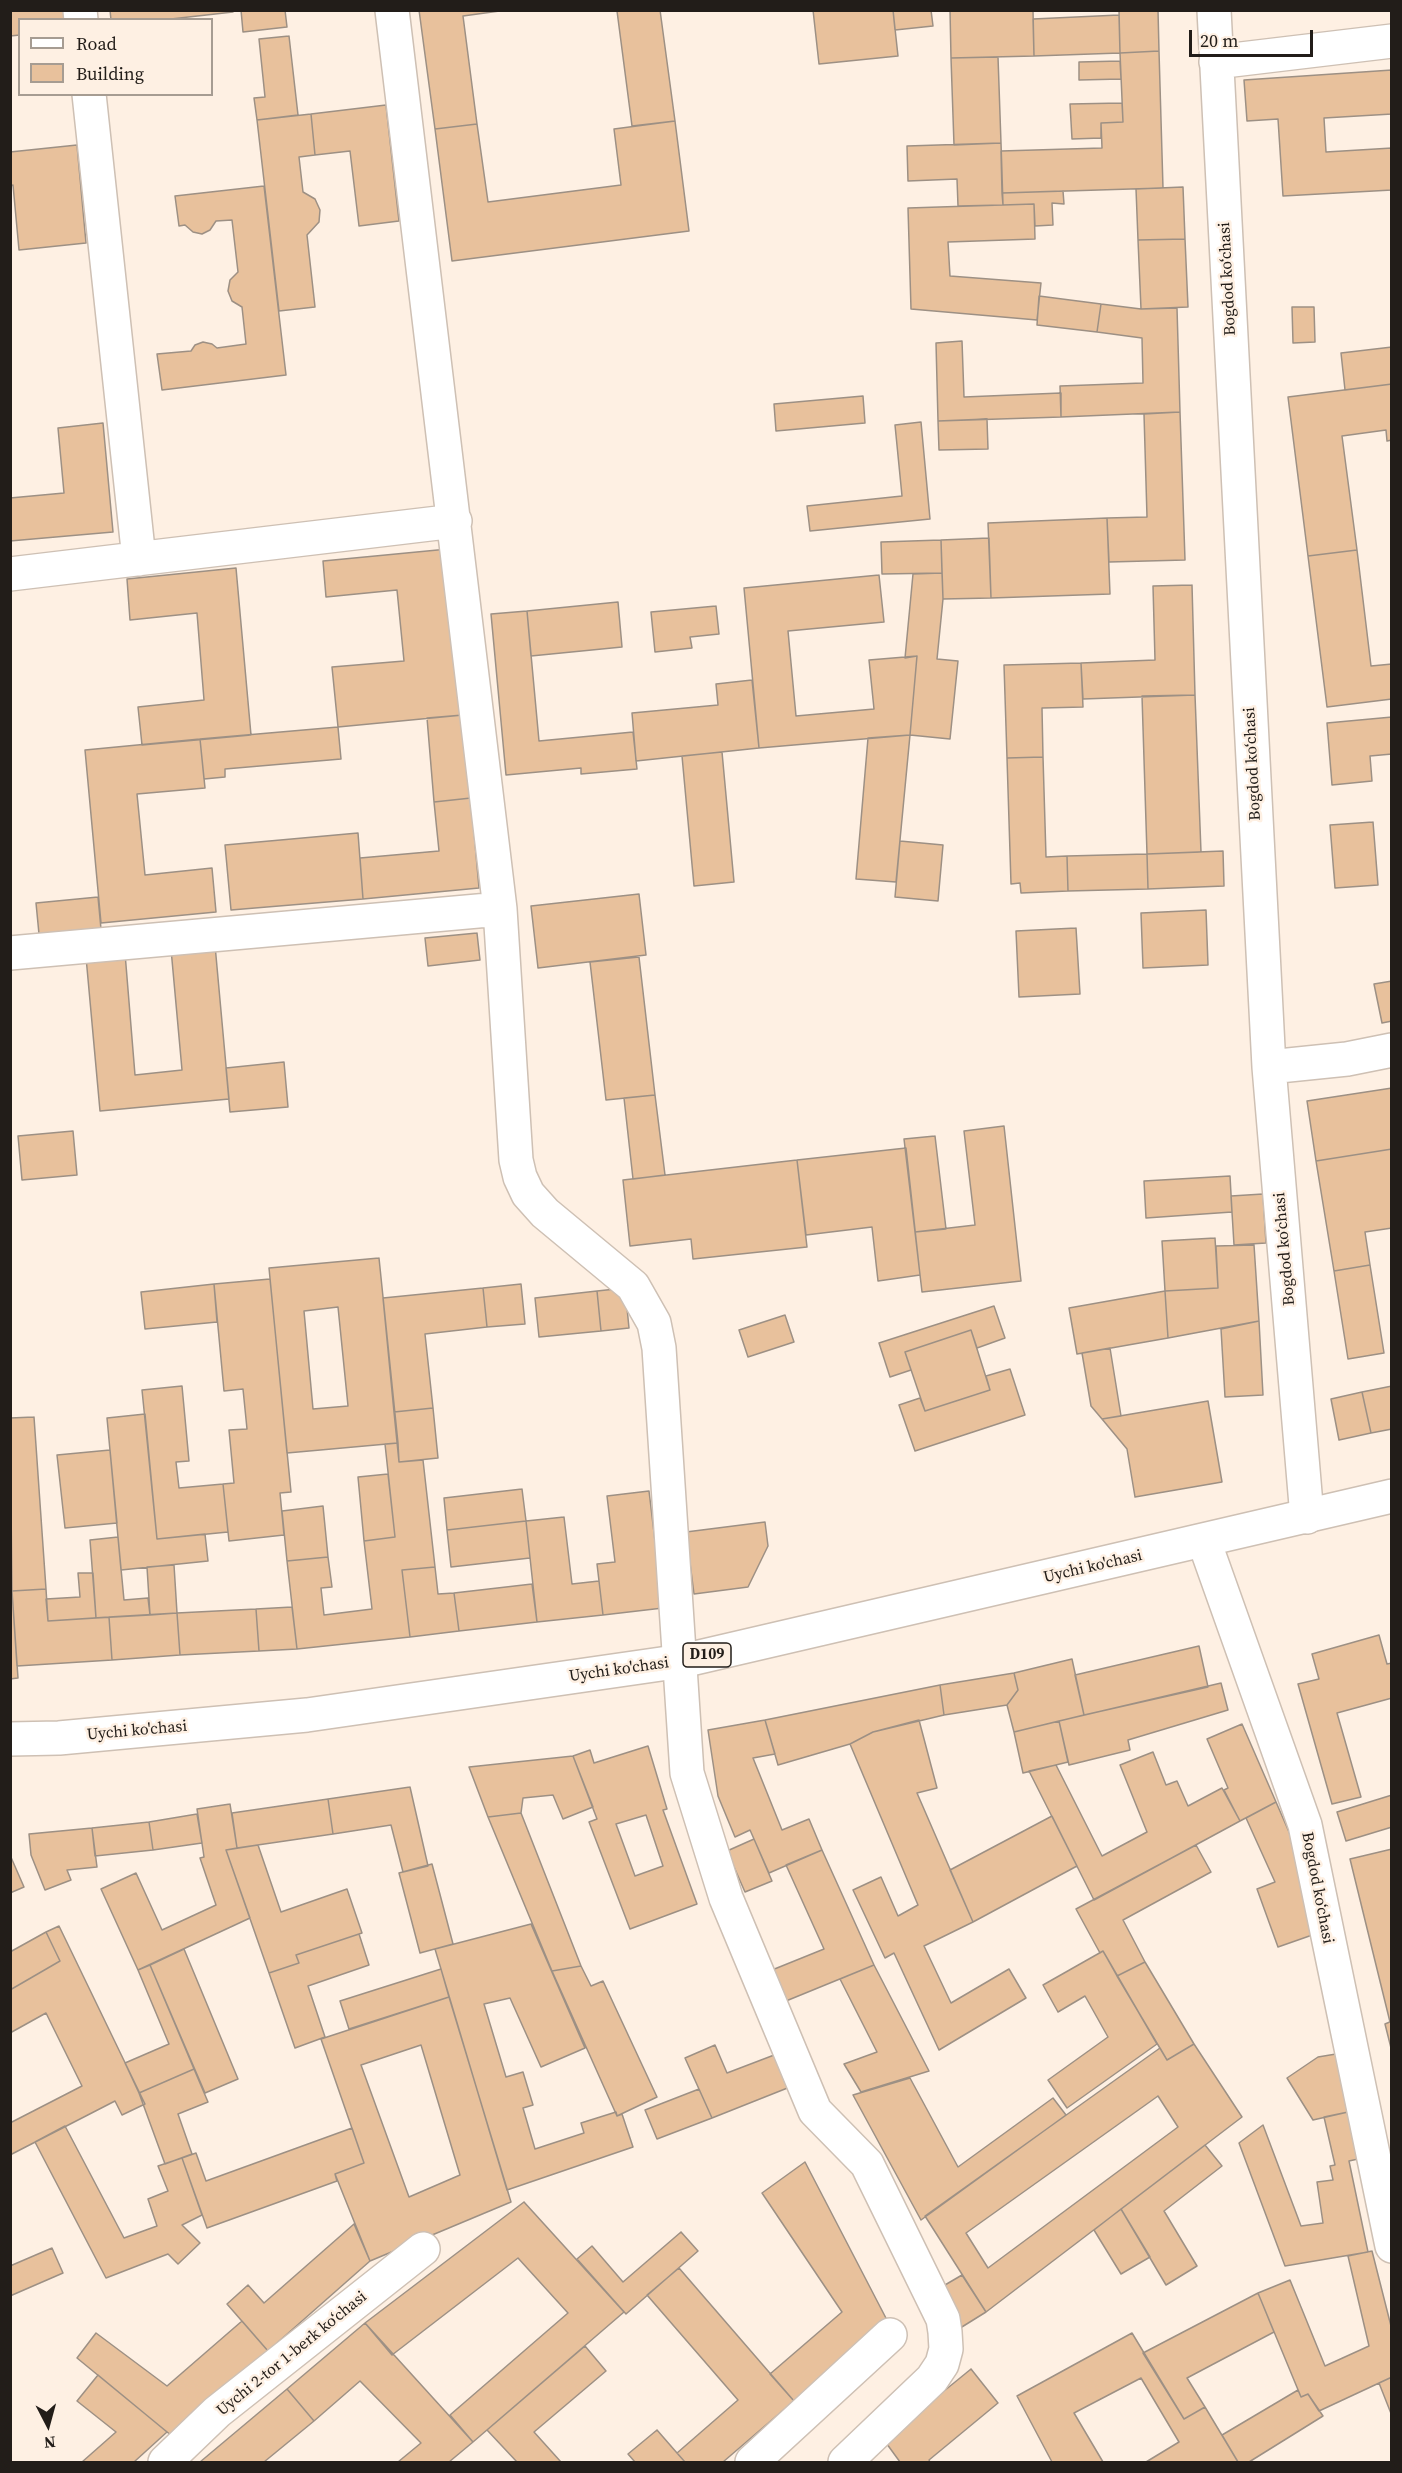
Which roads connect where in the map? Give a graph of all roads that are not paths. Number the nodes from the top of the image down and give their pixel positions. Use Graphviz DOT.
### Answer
graph roads {
  1 [pos="392,10"];
  2 [pos="1214,10"];
  3 [pos="1392,41"];
  4 [pos="1216,62"];
  5 [pos="89,96"];
  6 [pos="455,521"];
  7 [pos="139,559"];
  8 [pos="10,574"];
  9 [pos="500,909"];
  10 [pos="10,953"];
  11 [pos="1392,1050"];
  12 [pos="1269,1067"];
  13 [pos="1392,1496"];
  14 [pos="1307,1517"];
  15 [pos="1204,1541"];
  16 [pos="682,1661"];
  17 [pos="10,1739"];
  18 [pos="1392,2246"];
  19 [pos="423,2249"];
  20 [pos="890,2335"];
  21 [pos="165,2463"];
  22 [pos="752,2463"];
  23 [pos="845,2463"];
  1 -- 6 [label="street"];
  2 -- 4 [label="street, Bogdod koʻchasi"];
  3 -- 4 [label="street"];
  4 -- 12 [label="street, Bogdod koʻchasi"];
  5 -- 7 [label="street"];
  6 -- 7 [label="street"];
  6 -- 9 [label="street"];
  7 -- 8 [label="street"];
  9 -- 10 [label="street"];
  9 -- 16 [label="street"];
  11 -- 12 [label="street"];
  12 -- 14 [label="street, Bogdod koʻchasi"];
  13 -- 14 [label="street, Uychi ko'chasi / D109"];
  14 -- 15 [label="street, Uychi ko'chasi / D109"];
  15 -- 16 [label="street, Uychi ko'chasi / D109"];
  15 -- 18 [label="street, Bogdod koʻchasi"];
  16 -- 17 [label="street, Uychi ko'chasi / D109"];
  16 -- 23 [label="street"];
  19 -- 21 [label="street, Uychi 2-tor 1-berk koʻchasi"];
  20 -- 22 [label="street"];
}
